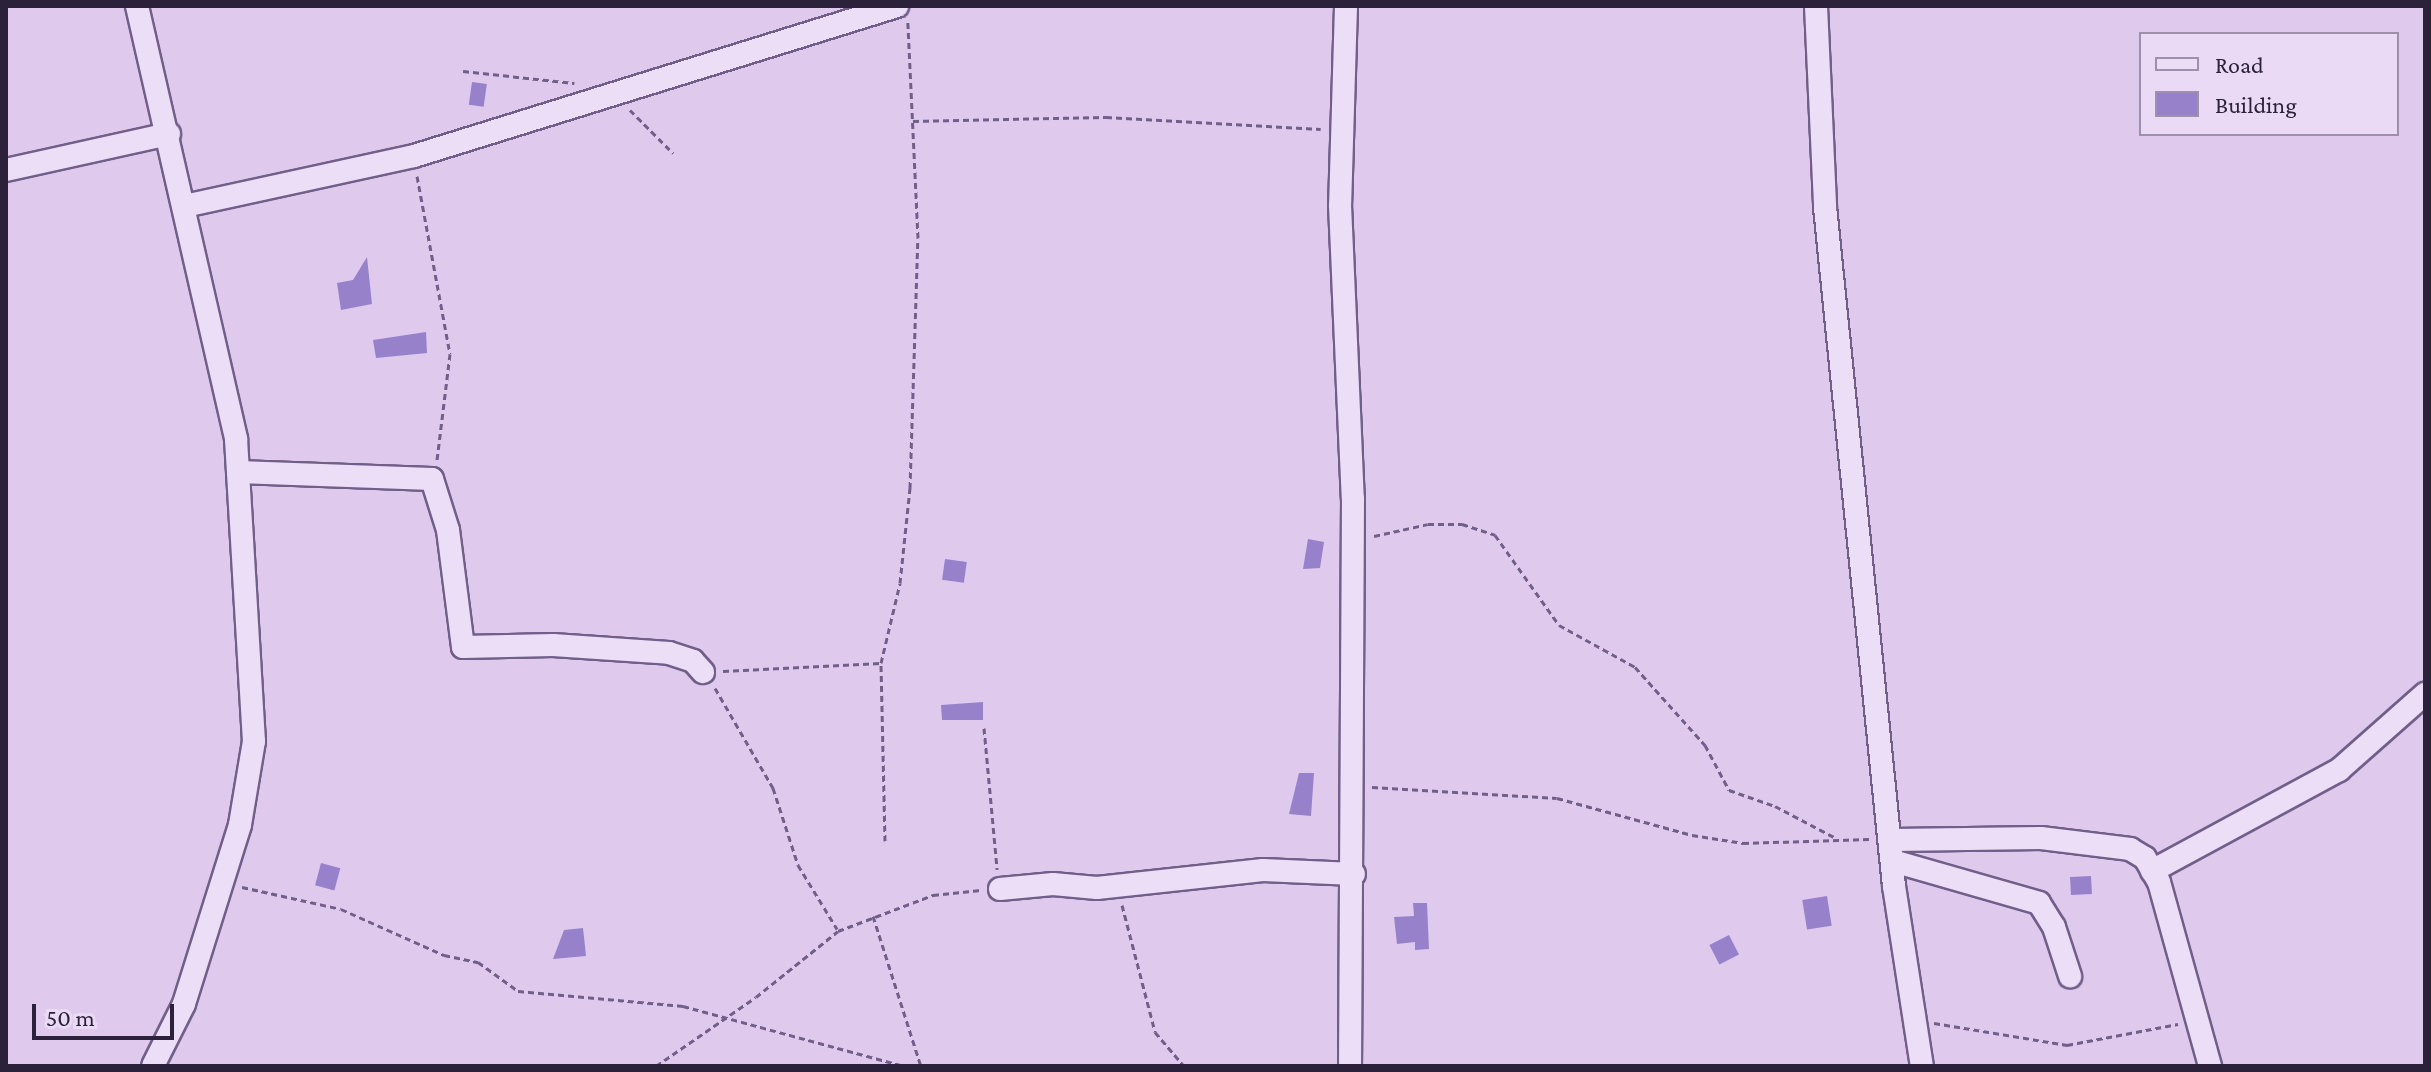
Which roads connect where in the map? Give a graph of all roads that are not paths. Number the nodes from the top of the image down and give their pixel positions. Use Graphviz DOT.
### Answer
graph roads {
  1 [pos="137,6"];
  2 [pos="1346,6"];
  3 [pos="1816,6"];
  4 [pos="903,12"];
  5 [pos="169,134"];
  6 [pos="6,170"];
  7 [pos="185,206"];
  8 [pos="238,472"];
  9 [pos="703,672"];
  10 [pos="2425,694"];
  11 [pos="1892,850"];
  12 [pos="2152,871"];
  13 [pos="1354,874"];
  14 [pos="1000,889"];
  15 [pos="2070,976"];
  16 [pos="153,1066"];
  17 [pos="1350,1066"];
  18 [pos="1922,1066"];
  19 [pos="2210,1066"];
  1 -- 5 [label="street"];
  2 -- 13 [label="street"];
  3 -- 11 [label="street"];
  4 -- 7 [label="street"];
  5 -- 6 [label="street"];
  5 -- 7 [label="street"];
  7 -- 8 [label="street"];
  8 -- 9 [label="street"];
  8 -- 16 [label="street"];
  10 -- 12 [label="street"];
  11 -- 12 [label="street"];
  11 -- 15 [label="street"];
  11 -- 18 [label="street"];
  12 -- 19 [label="street"];
  13 -- 14 [label="street"];
  13 -- 17 [label="street"];
}
